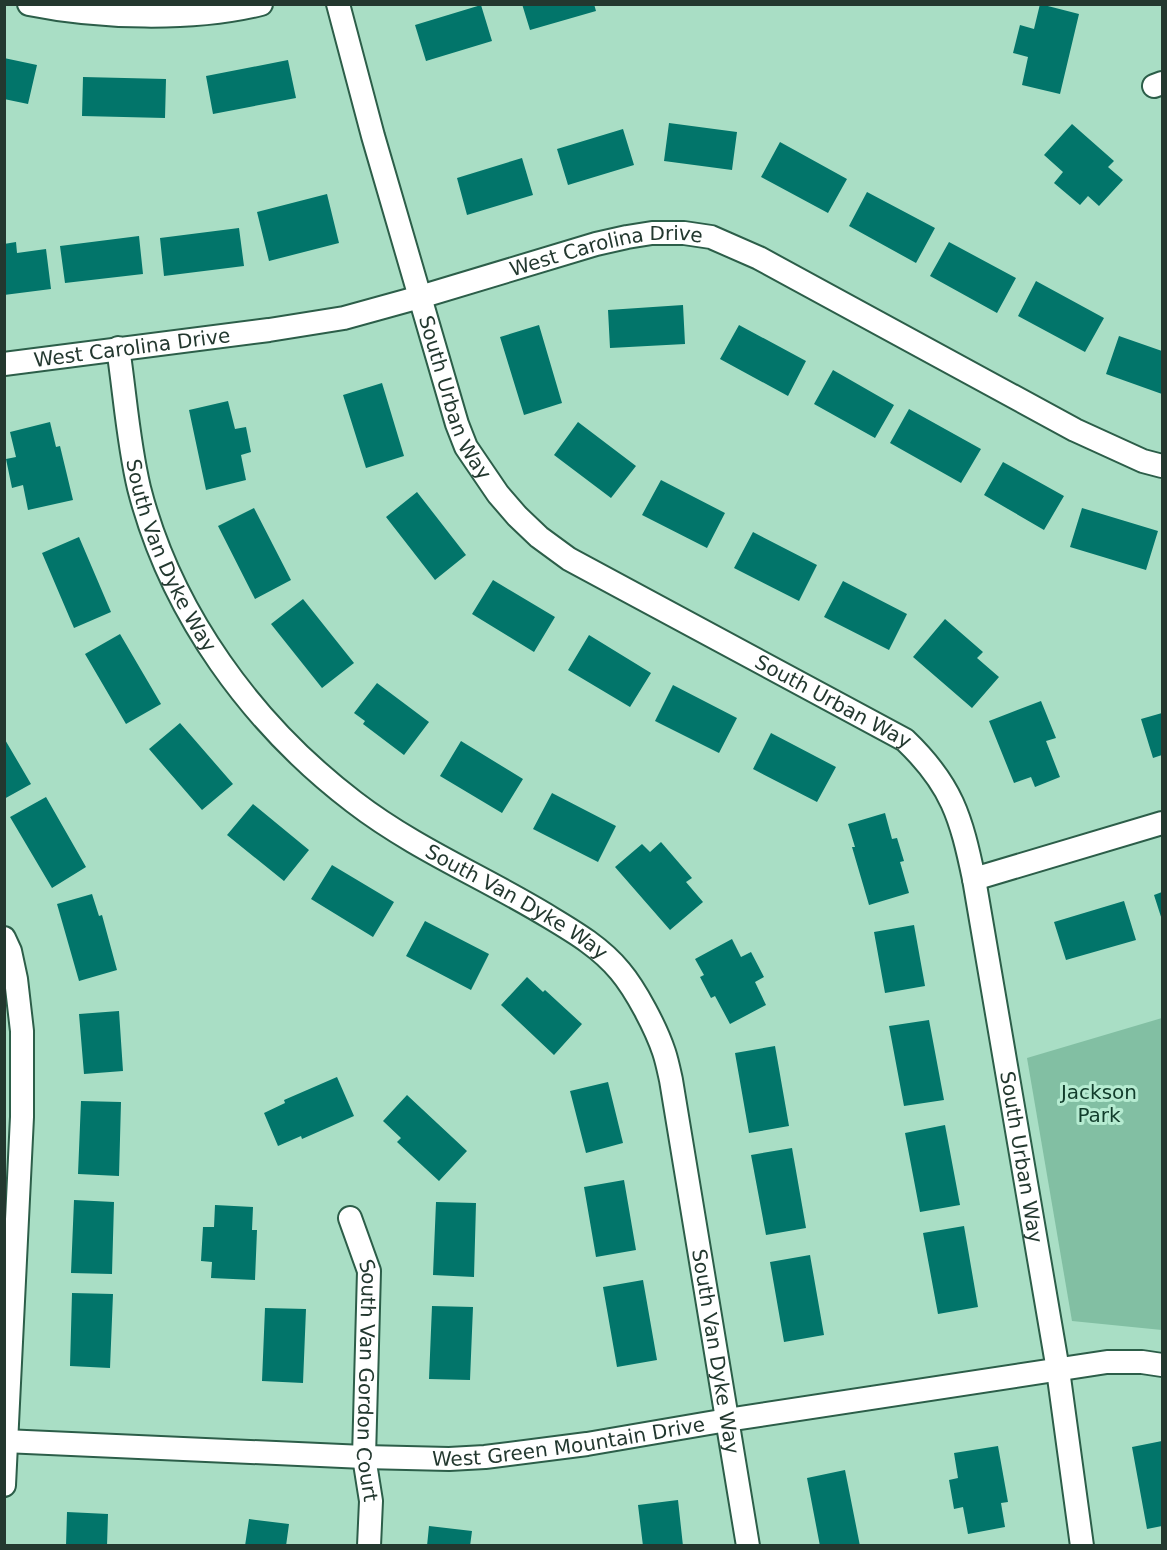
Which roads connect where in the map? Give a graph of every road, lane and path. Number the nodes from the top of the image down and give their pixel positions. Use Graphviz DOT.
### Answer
graph roads {
  1 [pos="29,4"];
  2 [pos="261,4"];
  3 [pos="338,4"];
  4 [pos="420,297"];
  5 [pos="118,348"];
  6 [pos="4,364"];
  7 [pos="1162,466"];
  8 [pos="1162,823"];
  9 [pos="974,879"];
  10 [pos="4,938"];
  11 [pos="350,1218"];
  12 [pos="1162,1365"];
  13 [pos="1058,1370"];
  14 [pos="727,1419"];
  15 [pos="6,1441"];
  16 [pos="364,1458"];
  17 [pos="4,1485"];
  18 [pos="369,1545"];
  19 [pos="748,1545"];
  20 [pos="1082,1545"];
  1 -- 2 [label="street"];
  3 -- 4 [label="street, South Urban Way"];
  4 -- 5 [label="street, West Carolina Drive"];
  4 -- 7 [label="street, West Carolina Drive"];
  4 -- 9 [label="street, South Urban Way"];
  5 -- 6 [label="street, West Carolina Drive"];
  5 -- 14 [label="street, South Van Dyke Way"];
  8 -- 9 [label="street"];
  9 -- 13 [label="street, South Urban Way"];
  10 -- 15 [label="street"];
  11 -- 16 [label="street, South Van Gordon Court"];
  12 -- 13 [label="street, West Green Mountain Drive"];
  13 -- 14 [label="street, West Green Mountain Drive"];
  13 -- 20 [label="street, South Urban Way"];
  14 -- 16 [label="street, West Green Mountain Drive"];
  14 -- 19 [label="street, South Van Dyke Way"];
  15 -- 16 [label="street, West Green Mountain Drive"];
  15 -- 17 [label="street"];
  16 -- 18 [label="street, South Van Gordon Court"];
}
